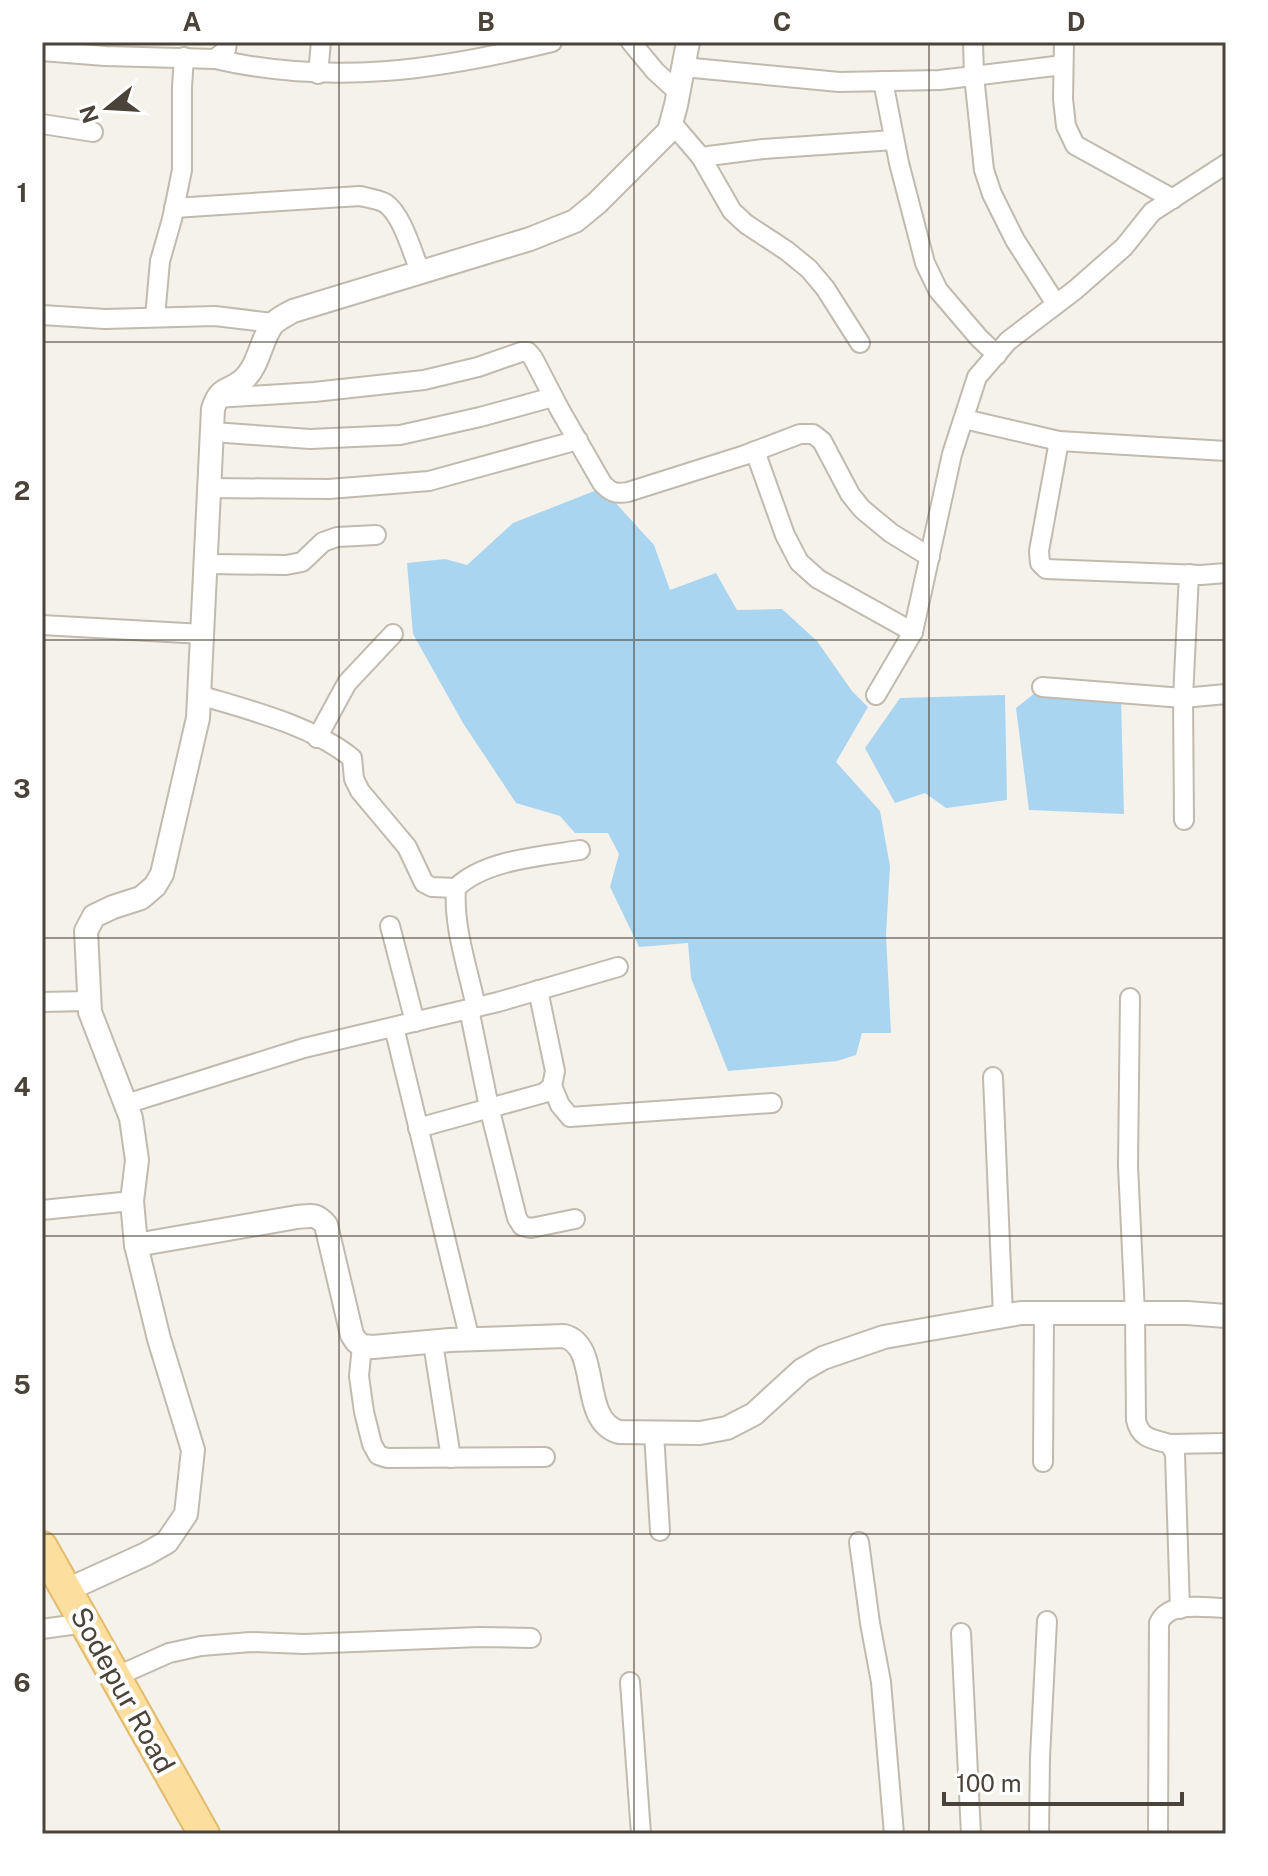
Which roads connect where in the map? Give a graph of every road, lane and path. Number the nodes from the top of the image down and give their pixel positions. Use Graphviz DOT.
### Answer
graph roads {
  1 [pos="227,42"];
  2 [pos="321,42"];
  3 [pos="552,42"];
  4 [pos="631,42"];
  5 [pos="688,42"];
  6 [pos="973,42"];
  7 [pos="1064,42"];
  8 [pos="132,49"];
  9 [pos="42,51"];
  10 [pos="184,57"];
  11 [pos="215,59"];
  12 [pos="1063,65"];
  13 [pos="683,67"];
  14 [pos="318,74"];
  15 [pos="974,76"];
  16 [pos="883,81"];
  17 [pos="678,92"];
  18 [pos="671,122"];
  19 [pos="42,124"];
  20 [pos="93,132"];
  21 [pos="894,140"];
  22 [pos="701,157"];
  23 [pos="1226,164"];
  24 [pos="1173,199"];
  25 [pos="174,208"];
  26 [pos="420,271"];
  27 [pos="1056,304"];
  28 [pos="42,315"];
  29 [pos="155,317"];
  30 [pos="273,323"];
  31 [pos="860,343"];
  32 [pos="997,355"];
  33 [pos="553,397"];
  34 [pos="216,398"];
  35 [pos="964,419"];
  36 [pos="213,432"];
  37 [pos="578,440"];
  38 [pos="1059,441"];
  39 [pos="755,451"];
  40 [pos="1226,451"];
  41 [pos="210,488"];
  42 [pos="376,535"];
  43 [pos="930,557"];
  44 [pos="206,564"];
  45 [pos="1226,573"];
  46 [pos="1189,574"];
  47 [pos="49,625"];
  48 [pos="913,632"];
  49 [pos="203,634"];
  50 [pos="393,634"];
  51 [pos="1042,687"];
  52 [pos="1226,694"];
  53 [pos="199,695"];
  54 [pos="876,695"];
  55 [pos="1183,698"];
  56 [pos="317,738"];
  57 [pos="1184,820"];
  58 [pos="580,850"];
  59 [pos="456,888"];
  60 [pos="390,926"];
  61 [pos="618,967"];
  62 [pos="538,990"];
  63 [pos="1130,998"];
  64 [pos="89,1001"];
  65 [pos="42,1002"];
  66 [pos="472,1008"];
  67 [pos="415,1022"];
  68 [pos="394,1027"];
  69 [pos="993,1077"];
  70 [pos="552,1086"];
  71 [pos="772,1103"];
  72 [pos="126,1104"];
  73 [pos="489,1107"];
  74 [pos="418,1128"];
  75 [pos="132,1201"];
  76 [pos="42,1210"];
  77 [pos="575,1219"];
  78 [pos="136,1245"];
  79 [pos="1044,1313"];
  80 [pos="1135,1313"];
  81 [pos="1003,1316"];
  82 [pos="1226,1316"];
  83 [pos="470,1340"];
  84 [pos="433,1343"];
  85 [pos="362,1346"];
  86 [pos="654,1433"];
  87 [pos="1226,1443"];
  88 [pos="1170,1444"];
  89 [pos="545,1457"];
  90 [pos="451,1458"];
  91 [pos="1043,1462"];
  92 [pos="660,1531"];
  93 [pos="859,1542"];
  94 [pos="42,1547"];
  95 [pos="67,1590"];
  96 [pos="1226,1608"];
  97 [pos="1180,1609"];
  98 [pos="1047,1621"];
  99 [pos="85,1623"];
  100 [pos="42,1629"];
  101 [pos="961,1633"];
  102 [pos="531,1638"];
  103 [pos="115,1677"];
  104 [pos="630,1682"];
  105 [pos="204,1834"];
  106 [pos="641,1834"];
  107 [pos="894,1834"];
  108 [pos="971,1834"];
  109 [pos="1039,1834"];
  110 [pos="1158,1834"];
  1 -- 11 [label="street"];
  2 -- 14 [label="street"];
  3 -- 14 [label="street"];
  4 -- 17 [label="street"];
  5 -- 13 [label="street"];
  6 -- 15 [label="street"];
  7 -- 12 [label="street"];
  8 -- 9 [label="street"];
  8 -- 10 [label="street"];
  10 -- 11 [label="street"];
  10 -- 25 [label="street"];
  11 -- 14 [label="street"];
  12 -- 15 [label="street"];
  12 -- 24 [label="street"];
  13 -- 16 [label="street"];
  13 -- 17 [label="street"];
  15 -- 16 [label="street"];
  15 -- 27 [label="street"];
  16 -- 21 [label="street"];
  17 -- 18 [label="street"];
  18 -- 22 [label="street"];
  18 -- 26 [label="street"];
  19 -- 20 [label="street"];
  21 -- 22 [label="street"];
  21 -- 32 [label="street"];
  22 -- 31 [label="street"];
  23 -- 24 [label="street"];
  24 -- 27 [label="street"];
  25 -- 26 [label="street"];
  25 -- 29 [label="street"];
  26 -- 30 [label="street"];
  27 -- 32 [label="street"];
  28 -- 29 [label="street"];
  29 -- 30 [label="street"];
  30 -- 34 [label="street"];
  32 -- 35 [label="street"];
  33 -- 34 [label="street"];
  33 -- 36 [label="street"];
  33 -- 37 [label="street"];
  34 -- 36 [label="street"];
  35 -- 38 [label="street"];
  35 -- 43 [label="street"];
  36 -- 41 [label="street"];
  37 -- 39 [label="street"];
  37 -- 41 [label="street"];
  38 -- 40 [label="street"];
  38 -- 46 [label="street"];
  39 -- 43 [label="street"];
  39 -- 48 [label="street"];
  41 -- 44 [label="street"];
  42 -- 44 [label="street"];
  43 -- 48 [label="street"];
  44 -- 49 [label="street"];
  45 -- 46 [label="street"];
  46 -- 55 [label="street"];
  47 -- 49 [label="street"];
  48 -- 54 [label="street"];
  49 -- 53 [label="street"];
  50 -- 56 [label="street"];
  51 -- 55 [label="street"];
  52 -- 55 [label="street"];
  53 -- 56 [label="street"];
  53 -- 64 [label="street"];
  55 -- 57 [label="street"];
  56 -- 59 [label="street"];
  58 -- 59 [label="street"];
  59 -- 66 [label="street"];
  60 -- 67 [label="street"];
  61 -- 62 [label="street"];
  62 -- 66 [label="street"];
  62 -- 70 [label="street"];
  63 -- 80 [label="street"];
  64 -- 65 [label="street"];
  64 -- 72 [label="street"];
  66 -- 67 [label="street"];
  66 -- 73 [label="street"];
  67 -- 68 [label="street"];
  68 -- 72 [label="street"];
  68 -- 74 [label="street"];
  69 -- 81 [label="street"];
  70 -- 71 [label="street"];
  70 -- 73 [label="street"];
  72 -- 75 [label="street"];
  73 -- 74 [label="street"];
  73 -- 77 [label="street"];
  74 -- 83 [label="street"];
  75 -- 76 [label="street"];
  75 -- 78 [label="street"];
  78 -- 85 [label="street"];
  78 -- 95 [label="street"];
  79 -- 80 [label="street"];
  79 -- 81 [label="street"];
  79 -- 91 [label="street"];
  80 -- 82 [label="street"];
  80 -- 88 [label="street"];
  81 -- 86 [label="street"];
  83 -- 84 [label="street"];
  83 -- 86 [label="street"];
  84 -- 85 [label="street"];
  84 -- 90 [label="street"];
  85 -- 90 [label="street"];
  86 -- 92 [label="street"];
  87 -- 88 [label="street"];
  88 -- 97 [label="street"];
  89 -- 90 [label="street"];
  93 -- 107 [label="street"];
  94 -- 95 [label="main road, Sodepur Road"];
  95 -- 99 [label="main road, Sodepur Road"];
  96 -- 97 [label="street"];
  97 -- 110 [label="street"];
  98 -- 109 [label="street"];
  99 -- 100 [label="street"];
  99 -- 103 [label="main road, Sodepur Road"];
  101 -- 108 [label="street"];
  102 -- 103 [label="street"];
  103 -- 105 [label="main road, Sodepur Road"];
  104 -- 106 [label="street"];
}
